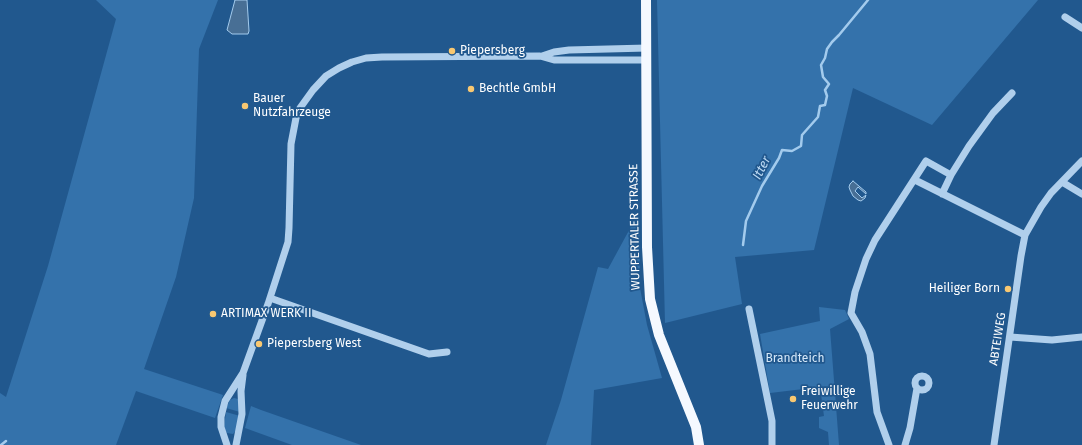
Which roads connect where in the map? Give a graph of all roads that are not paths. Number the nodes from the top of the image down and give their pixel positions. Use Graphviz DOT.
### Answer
graph roads {
  1 [pos="646,0"];
  2 [pos="1065,16"];
  3 [pos="1082,28"];
  4 [pos="647,48"];
  5 [pos="540,56"];
  6 [pos="647,60"];
  7 [pos="1012,93"];
  8 [pos="1082,161"];
  9 [pos="951,175"];
  10 [pos="915,180"];
  11 [pos="1062,182"];
  12 [pos="942,194"];
  13 [pos="1082,194"];
  14 [pos="1025,235"];
  15 [pos="270,298"];
  16 [pos="749,309"];
  17 [pos="1010,337"];
  18 [pos="1082,337"];
  19 [pos="447,352"];
  20 [pos="243,373"];
  21 [pos="917,388"];
  22 [pos="227,445"];
  23 [pos="236,445"];
  24 [pos="699,445"];
  25 [pos="772,445"];
  26 [pos="889,445"];
  27 [pos="905,445"];
  28 [pos="994,445"];
  1 -- 4 [label="main road, WUPPERTALER STRASSE"];
  2 -- 3 [label="street"];
  4 -- 5 [label="street"];
  4 -- 6 [label="main road, WUPPERTALER STRASSE"];
  5 -- 6 [label="street"];
  5 -- 15 [label="street"];
  6 -- 24 [label="main road, WUPPERTALER STRASSE"];
  7 -- 9 [label="street"];
  8 -- 11 [label="street, ABTEIWEG"];
  9 -- 10 [label="street"];
  9 -- 12 [label="street"];
  10 -- 12 [label="street"];
  10 -- 26 [label="street"];
  11 -- 13 [label="street"];
  11 -- 14 [label="street, ABTEIWEG"];
  12 -- 14 [label="street"];
  14 -- 17 [label="street, ABTEIWEG"];
  15 -- 19 [label="street"];
  15 -- 20 [label="street"];
  16 -- 25 [label="street"];
  17 -- 18 [label="street"];
  17 -- 28 [label="street, ABTEIWEG"];
  20 -- 22 [label="street"];
  20 -- 23 [label="street"];
  21 -- 27 [label="street"];
}
